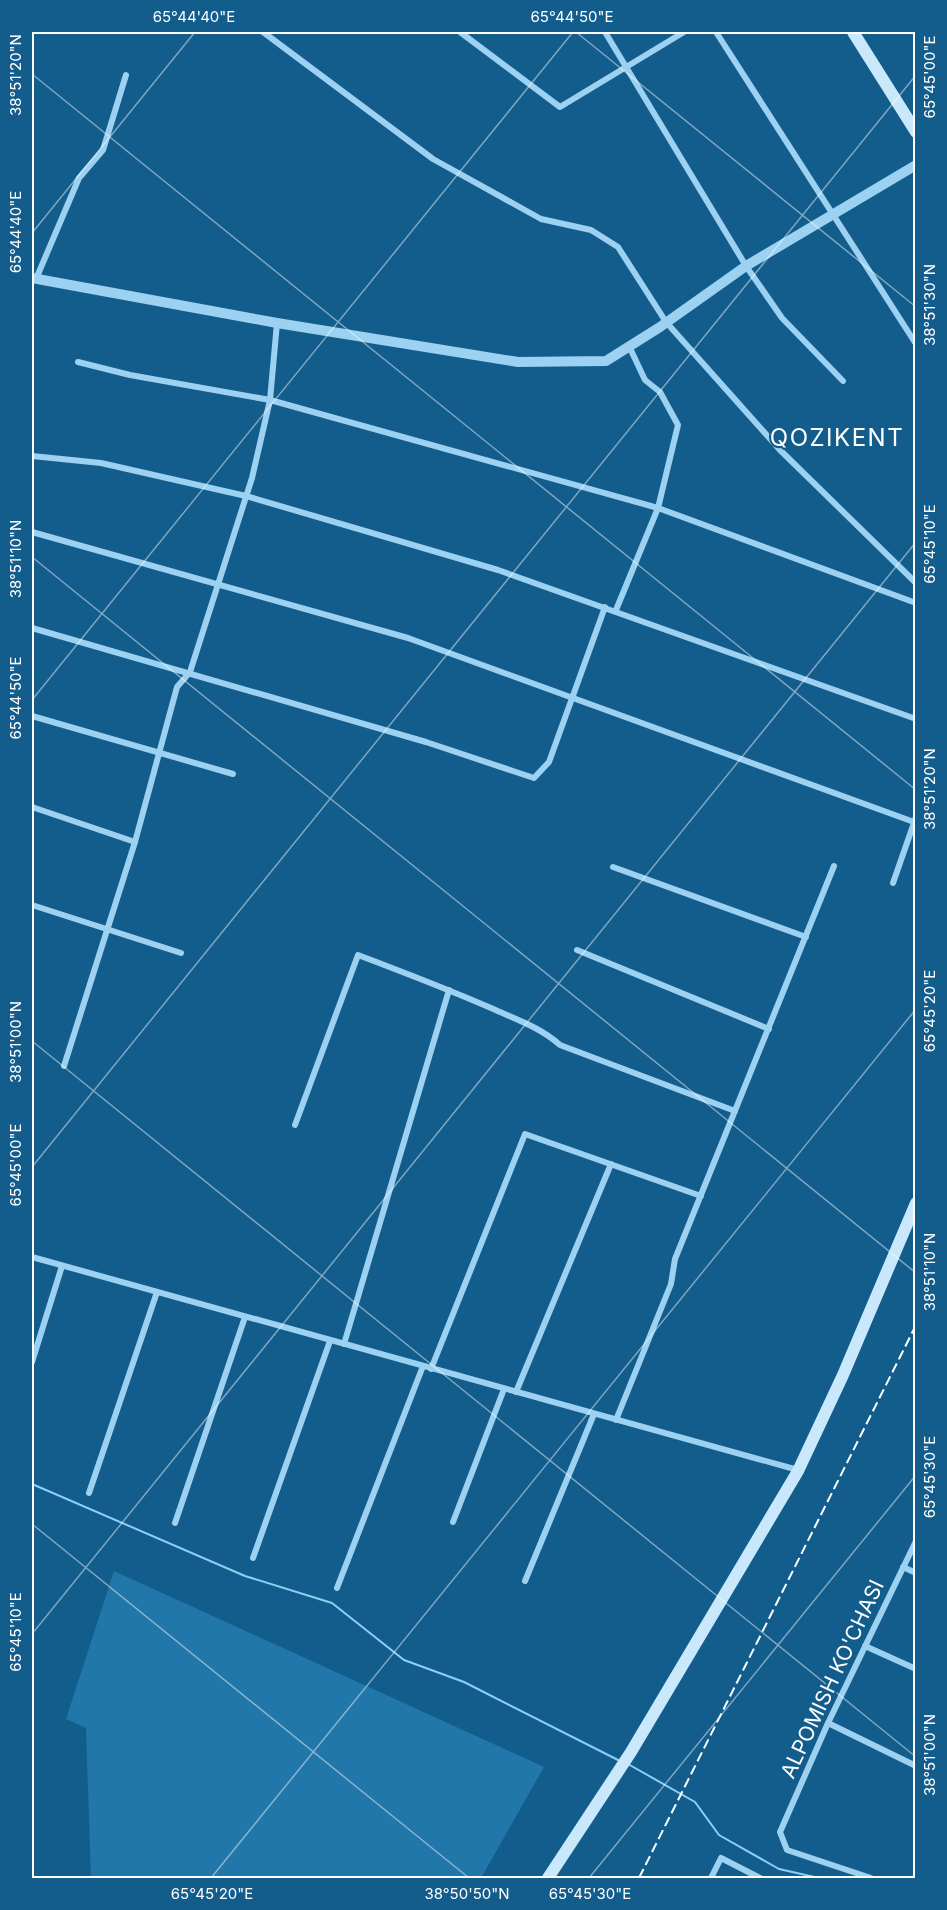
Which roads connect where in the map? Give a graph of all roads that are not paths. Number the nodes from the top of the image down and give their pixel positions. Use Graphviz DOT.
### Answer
graph roads {
  1 [pos="263,32"];
  2 [pos="460,32"];
  3 [pos="605,32"];
  4 [pos="684,32"];
  5 [pos="716,32"];
  6 [pos="853,32"];
  7 [pos="627,68"];
  8 [pos="126,75"];
  9 [pos="915,132"];
  10 [pos="915,165"];
  11 [pos="831,213"];
  12 [pos="746,266"];
  13 [pos="34,279"];
  14 [pos="666,322"];
  15 [pos="277,323"];
  16 [pos="915,344"];
  17 [pos="629,346"];
  18 [pos="78,362"];
  19 [pos="843,381"];
  20 [pos="270,400"];
  21 [pos="32,456"];
  22 [pos="246,496"];
  23 [pos="658,508"];
  24 [pos="32,532"];
  25 [pos="915,583"];
  26 [pos="219,586"];
  27 [pos="915,603"];
  28 [pos="605,607"];
  29 [pos="616,610"];
  30 [pos="32,628"];
  31 [pos="190,672"];
  32 [pos="572,698"];
  33 [pos="32,716"];
  34 [pos="915,719"];
  35 [pos="159,755"];
  36 [pos="233,774"];
  37 [pos="32,807"];
  38 [pos="915,820"];
  39 [pos="135,842"];
  40 [pos="834,866"];
  41 [pos="613,867"];
  42 [pos="893,883"];
  43 [pos="32,905"];
  44 [pos="107,931"];
  45 [pos="806,937"];
  46 [pos="577,950"];
  47 [pos="181,953"];
  48 [pos="449,990"];
  49 [pos="769,1029"];
  50 [pos="64,1066"];
  51 [pos="735,1111"];
  52 [pos="295,1125"];
  53 [pos="611,1164"];
  54 [pos="701,1196"];
  55 [pos="915,1203"];
  56 [pos="32,1257"];
  57 [pos="62,1266"];
  58 [pos="156,1292"];
  59 [pos="245,1317"];
  60 [pos="330,1341"];
  61 [pos="344,1344"];
  62 [pos="34,1347"];
  63 [pos="32,1362"];
  64 [pos="423,1366"];
  65 [pos="431,1369"];
  66 [pos="504,1389"];
  67 [pos="516,1392"];
  68 [pos="594,1414"];
  69 [pos="616,1420"];
  70 [pos="798,1471"];
  71 [pos="89,1493"];
  72 [pos="453,1522"];
  73 [pos="175,1523"];
  74 [pos="915,1541"];
  75 [pos="253,1558"];
  76 [pos="903,1567"];
  77 [pos="915,1573"];
  78 [pos="525,1581"];
  79 [pos="338,1588"];
  80 [pos="865,1646"];
  81 [pos="915,1669"];
  82 [pos="828,1723"];
  83 [pos="915,1766"];
  84 [pos="548,1878"];
  85 [pos="711,1878"];
  86 [pos="760,1878"];
  87 [pos="871,1878"];
  1 -- 14 [label="street"];
  2 -- 7 [label="street"];
  3 -- 7 [label="street"];
  4 -- 7 [label="street"];
  5 -- 11 [label="street"];
  6 -- 9 [label="main road"];
  7 -- 12 [label="street"];
  8 -- 13 [label="street"];
  10 -- 11 [label="street"];
  11 -- 12 [label="street"];
  11 -- 16 [label="street"];
  12 -- 14 [label="street"];
  12 -- 19 [label="street"];
  13 -- 15 [label="street"];
  14 -- 17 [label="street"];
  14 -- 25 [label="street"];
  15 -- 17 [label="street"];
  15 -- 20 [label="street"];
  17 -- 23 [label="street"];
  18 -- 20 [label="street"];
  20 -- 22 [label="street"];
  20 -- 23 [label="street"];
  21 -- 22 [label="street"];
  22 -- 26 [label="street"];
  22 -- 28 [label="street"];
  23 -- 27 [label="street"];
  23 -- 29 [label="street"];
  24 -- 26 [label="street"];
  26 -- 31 [label="street"];
  26 -- 32 [label="street"];
  28 -- 29 [label="street"];
  28 -- 32 [label="street"];
  29 -- 34 [label="street"];
  30 -- 31 [label="street"];
  31 -- 32 [label="street"];
  31 -- 35 [label="street"];
  32 -- 38 [label="street"];
  33 -- 35 [label="street"];
  35 -- 36 [label="street"];
  35 -- 39 [label="street"];
  37 -- 39 [label="street"];
  38 -- 42 [label="street"];
  39 -- 44 [label="street"];
  40 -- 45 [label="street"];
  41 -- 45 [label="street"];
  43 -- 44 [label="street"];
  44 -- 47 [label="street"];
  44 -- 50 [label="street"];
  45 -- 49 [label="street"];
  46 -- 49 [label="street"];
  48 -- 51 [label="street"];
  48 -- 52 [label="street"];
  48 -- 61 [label="street"];
  49 -- 51 [label="street"];
  51 -- 54 [label="street"];
  53 -- 54 [label="street"];
  53 -- 65 [label="street"];
  53 -- 67 [label="street"];
  54 -- 69 [label="street"];
  55 -- 70 [label="main road"];
  56 -- 57 [label="street"];
  57 -- 58 [label="street"];
  57 -- 62 [label="street"];
  58 -- 59 [label="street"];
  58 -- 71 [label="street"];
  59 -- 60 [label="street"];
  59 -- 73 [label="street"];
  60 -- 61 [label="street"];
  60 -- 75 [label="street"];
  61 -- 64 [label="street"];
  62 -- 63 [label="street"];
  64 -- 65 [label="street"];
  64 -- 79 [label="street"];
  65 -- 66 [label="street"];
  66 -- 67 [label="street"];
  66 -- 72 [label="street"];
  67 -- 68 [label="street"];
  68 -- 69 [label="street"];
  68 -- 78 [label="street"];
  69 -- 70 [label="street"];
  70 -- 84 [label="main road"];
  74 -- 76 [label="street, ALPOMISH KO'CHASI"];
  76 -- 77 [label="street"];
  76 -- 80 [label="street, ALPOMISH KO'CHASI"];
  80 -- 81 [label="street"];
  80 -- 82 [label="street, ALPOMISH KO'CHASI"];
  82 -- 83 [label="street"];
  82 -- 87 [label="street, ALPOMISH KO'CHASI"];
  85 -- 86 [label="street"];
}
